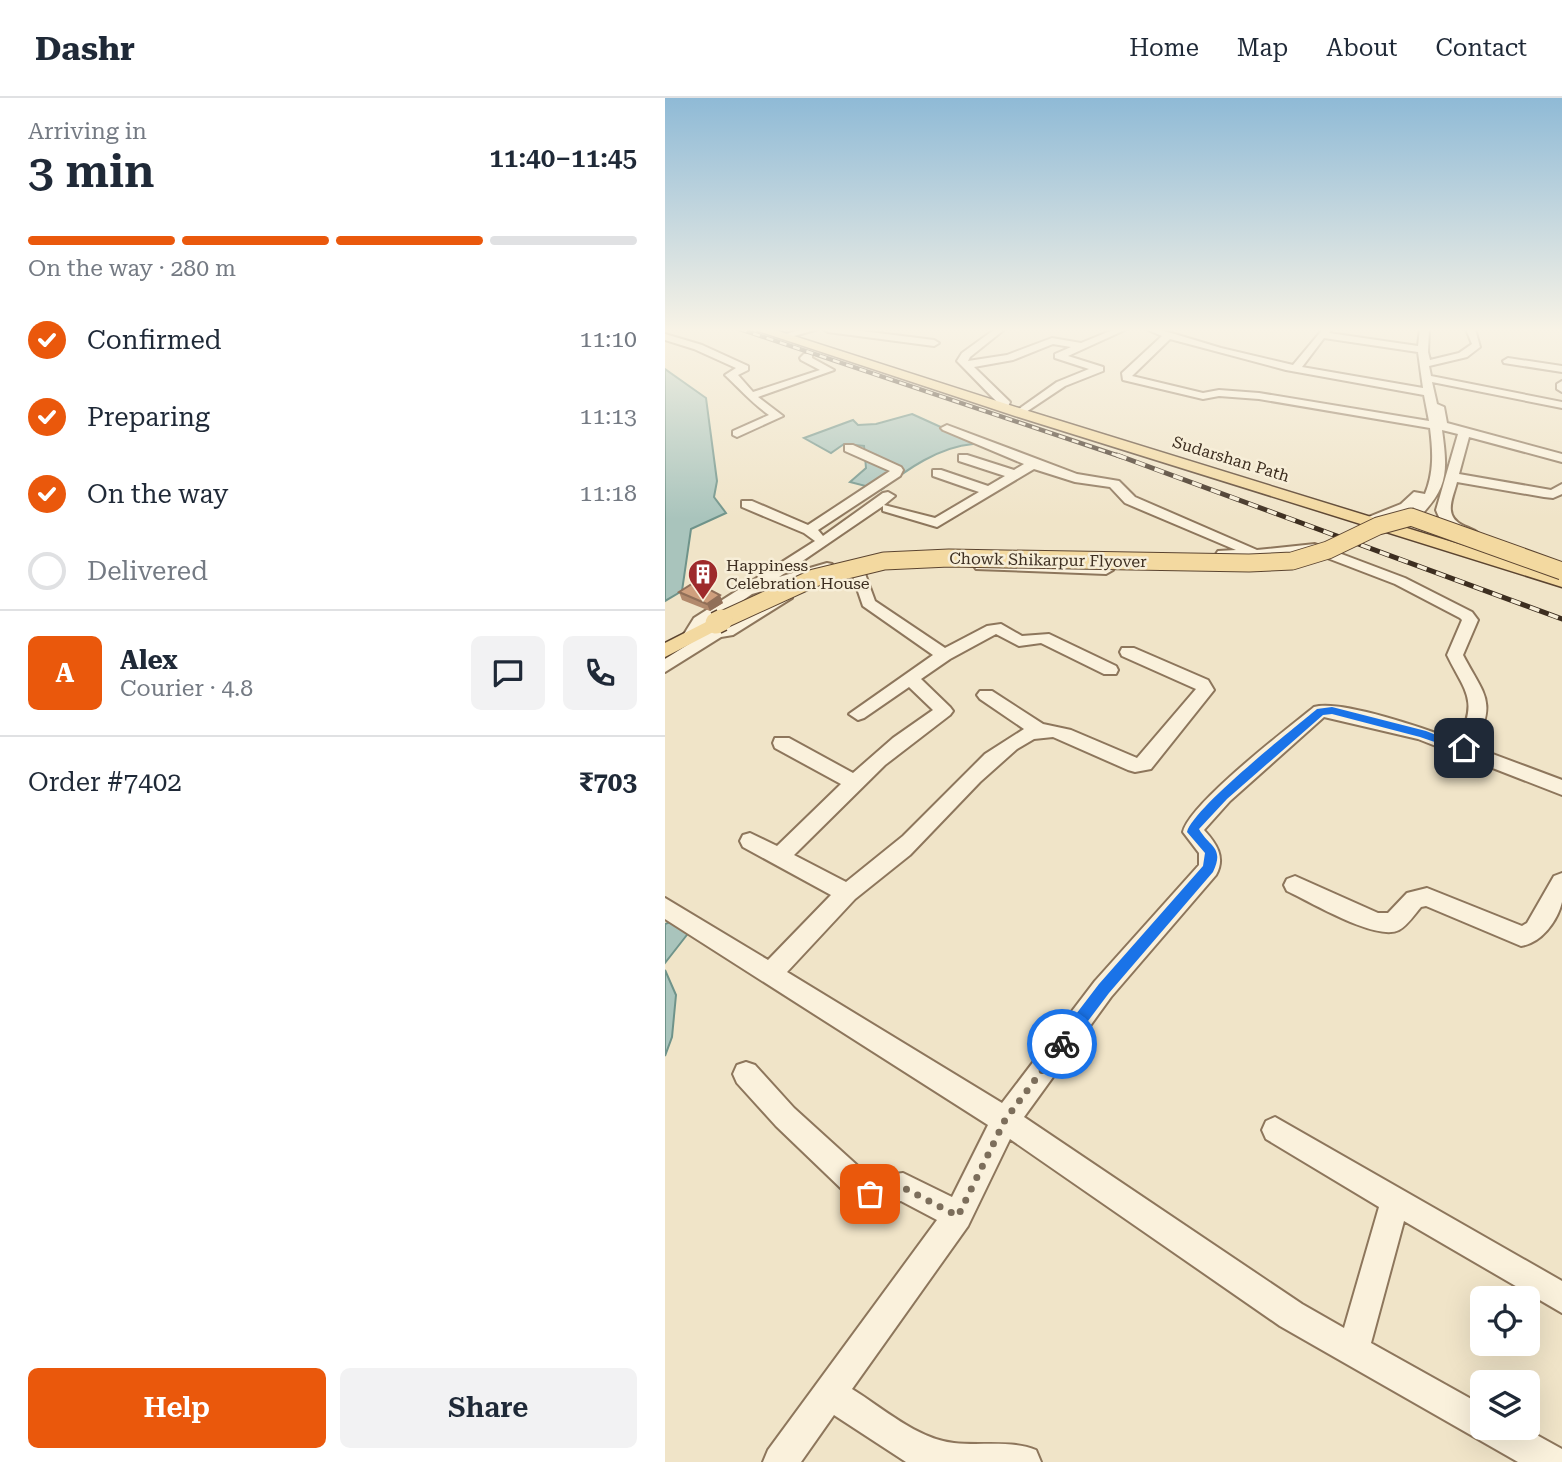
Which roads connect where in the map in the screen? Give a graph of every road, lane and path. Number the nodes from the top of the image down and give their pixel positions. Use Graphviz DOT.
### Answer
graph roads {
  1 [pos="1424,392"];
  2 [pos="749,393"];
  3 [pos="761,393"];
  4 [pos="956,393"];
  5 [pos="994,393"];
  6 [pos="1049,393"];
  7 [pos="1189,393"];
  8 [pos="1431,393"];
  9 [pos="1434,393"];
  10 [pos="1521,393"];
  11 [pos="751,396"];
  12 [pos="1562,405"];
  13 [pos="1003,407"];
  14 [pos="1020,413"];
  15 [pos="1430,425"];
  16 [pos="947,428"];
  17 [pos="737,432"];
  18 [pos="1464,433"];
  19 [pos="849,448"];
  20 [pos="1560,455"];
  21 [pos="963,458"];
  22 [pos="1033,464"];
  23 [pos="937,473"];
  24 [pos="1016,475"];
  25 [pos="1453,477"];
  26 [pos="1562,488"];
  27 [pos="989,491"];
  28 [pos="747,504"];
  29 [pos="1411,517"];
  30 [pos="1371,521"];
  31 [pos="809,530"];
  32 [pos="823,542"];
  33 [pos="1259,554"];
  34 [pos="1562,562"];
  35 [pos="1106,570"];
  36 [pos="1562,571"];
  37 [pos="859,573"];
  38 [pos="1562,582"];
  39 [pos="747,591"];
  40 [pos="715,629"];
  41 [pos="692,634"];
  42 [pos="665,651"];
  43 [pos="1128,652"];
  44 [pos="944,655"];
  45 [pos="665,667"];
  46 [pos="1110,670"];
  47 [pos="910,678"];
  48 [pos="986,695"];
  49 [pos="858,714"];
  50 [pos="1040,731"];
  51 [pos="782,743"];
  52 [pos="1464,748"];
  53 [pos="856,783"];
  54 [pos="1562,788"];
  55 [pos="750,841"];
  56 [pos="779,857"];
  57 [pos="1562,882"];
  58 [pos="1295,885"];
  59 [pos="847,893"];
  60 [pos="666,908"];
  61 [pos="771,974"];
  62 [pos="746,1074"];
  63 [pos="1005,1120"];
  64 [pos="1275,1130"];
  65 [pos="1395,1202"];
  66 [pos="958,1216"];
  67 [pos="1562,1298"];
  68 [pos="1353,1350"];
  69 [pos="831,1394"];
  70 [pos="1470,1416"];
  71 [pos="1512,1440"];
  72 [pos="780,1462"];
  73 [pos="1024,1462"];
  74 [pos="1551,1462"];
  1 -- 15 [label="street"];
  2 -- 11 [label="street"];
  3 -- 11 [label="street"];
  4 -- 13 [label="main road, Sudarshan Path"];
  5 -- 13 [label="street"];
  6 -- 14 [label="street"];
  7 -- 15 [label="street"];
  8 -- 29 [label="street"];
  9 -- 18 [label="street"];
  10 -- 12 [label="street"];
  11 -- 17 [label="street"];
  13 -- 14 [label="main road, Sudarshan Path"];
  14 -- 30 [label="main road, Sudarshan Path"];
  15 -- 30 [label="street"];
  16 -- 22 [label="street"];
  18 -- 20 [label="street"];
  18 -- 25 [label="street"];
  19 -- 31 [label="street"];
  21 -- 24 [label="street"];
  22 -- 24 [label="street"];
  22 -- 33 [label="street"];
  23 -- 27 [label="street"];
  24 -- 27 [label="street"];
  25 -- 26 [label="street"];
  25 -- 34 [label="street"];
  27 -- 32 [label="street"];
  28 -- 31 [label="street"];
  29 -- 36 [label="main road, bridge"];
  29 -- 40 [label="main road, Chowk Shikarpur Flyover, bridge"];
  30 -- 38 [label="main road, Sudarshan Path"];
  31 -- 32 [label="street"];
  32 -- 39 [label="street"];
  33 -- 39 [label="street"];
  33 -- 52 [label="street"];
  35 -- 37 [label="street"];
  37 -- 40 [label="street"];
  37 -- 44 [label="street"];
  39 -- 41 [label="street"];
  40 -- 41 [label="main road, Chowk Shikarpur Flyover"];
  40 -- 45 [label="street"];
  41 -- 42 [label="main road, Chowk Shikarpur Flyover"];
  43 -- 50 [label="street"];
  44 -- 46 [label="street"];
  44 -- 47 [label="street"];
  47 -- 49 [label="street"];
  47 -- 53 [label="street"];
  48 -- 50 [label="street"];
  50 -- 59 [label="street"];
  51 -- 53 [label="street"];
  52 -- 54 [label="street"];
  52 -- 63 [label="street"];
  53 -- 56 [label="street"];
  55 -- 56 [label="street"];
  56 -- 59 [label="street"];
  57 -- 58 [label="street"];
  59 -- 61 [label="street"];
  60 -- 61 [label="street"];
  61 -- 63 [label="street"];
  62 -- 66 [label="street"];
  63 -- 66 [label="street"];
  63 -- 68 [label="street"];
  64 -- 65 [label="street"];
  65 -- 67 [label="street"];
  65 -- 68 [label="street"];
  66 -- 69 [label="street"];
  68 -- 70 [label="street"];
  69 -- 72 [label="street"];
  69 -- 73 [label="street"];
  71 -- 74 [label="street"];
}
